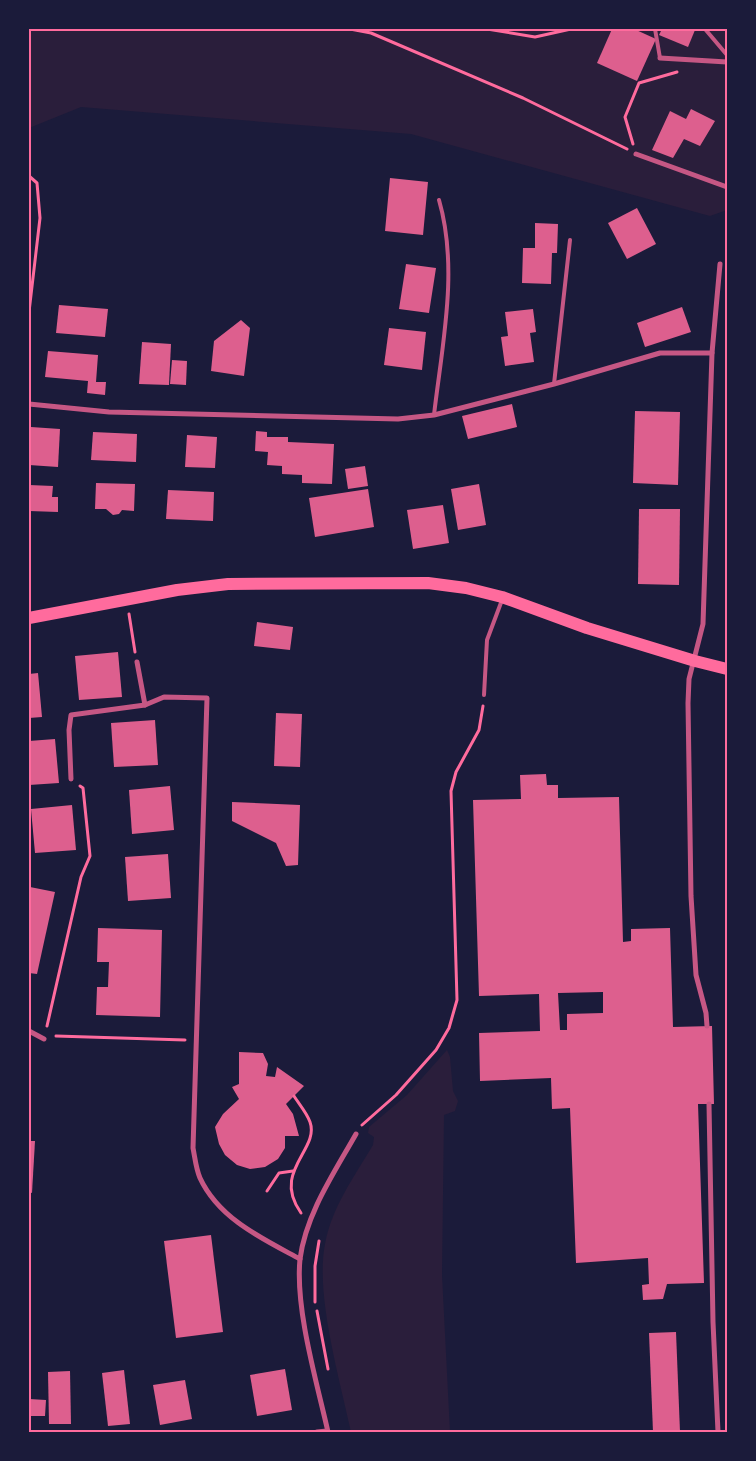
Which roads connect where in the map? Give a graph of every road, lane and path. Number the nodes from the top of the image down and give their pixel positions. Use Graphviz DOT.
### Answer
graph roads {
  1 [pos="350,29"];
  2 [pos="487,29"];
  3 [pos="571,29"];
  4 [pos="655,29"];
  5 [pos="705,29"];
  6 [pos="727,56"];
  7 [pos="660,58"];
  8 [pos="727,62"];
  9 [pos="674,73"];
  10 [pos="636,154"];
  11 [pos="29,176"];
  12 [pos="727,188"];
  13 [pos="439,200"];
  14 [pos="570,240"];
  15 [pos="720,264"];
  16 [pos="29,312"];
  17 [pos="712,353"];
  18 [pos="554,384"];
  19 [pos="29,404"];
  20 [pos="434,415"];
  21 [pos="502,598"];
  22 [pos="126,599"];
  23 [pos="29,618"];
  24 [pos="695,661"];
  25 [pos="137,662"];
  26 [pos="727,669"];
  27 [pos="484,695"];
  28 [pos="145,705"];
  29 [pos="71,779"];
  30 [pos="707,1026"];
  31 [pos="29,1031"];
  32 [pos="44,1039"];
  33 [pos="198,1041"];
  34 [pos="294,1096"];
  35 [pos="709,1104"];
  36 [pos="356,1134"];
  37 [pos="293,1171"];
  38 [pos="266,1191"];
  39 [pos="310,1222"];
  40 [pos="300,1259"];
  41 [pos="328,1371"];
  42 [pos="317,1432"];
  43 [pos="328,1432"];
  44 [pos="718,1432"];
  1 -- 10 [label="path"];
  2 -- 3 [label="path"];
  4 -- 7 [label="lane"];
  5 -- 6 [label="lane"];
  7 -- 8 [label="street"];
  9 -- 10 [label="path"];
  10 -- 12 [label="street"];
  11 -- 16 [label="path"];
  13 -- 20 [label="lane"];
  14 -- 18 [label="lane"];
  15 -- 17 [label="street"];
  17 -- 18 [label="street"];
  17 -- 24 [label="street"];
  18 -- 20 [label="street"];
  19 -- 20 [label="street"];
  21 -- 22 [label="main road"];
  21 -- 24 [label="main road"];
  21 -- 27 [label="lane"];
  22 -- 23 [label="main road"];
  22 -- 25 [label="path"];
  24 -- 26 [label="main road"];
  24 -- 30 [label="street"];
  25 -- 28 [label="street"];
  27 -- 36 [label="path"];
  28 -- 29 [label="street"];
  28 -- 33 [label="street"];
  29 -- 32 [label="path"];
  31 -- 32 [label="street"];
  32 -- 33 [label="path"];
  33 -- 40 [label="street"];
  34 -- 37 [label="path"];
  35 -- 44 [label="street"];
  36 -- 39 [label="street"];
  37 -- 38 [label="path"];
  37 -- 39 [label="path"];
  39 -- 40 [label="street"];
  39 -- 41 [label="path"];
  40 -- 43 [label="street"];
  42 -- 43 [label="street"];
}
